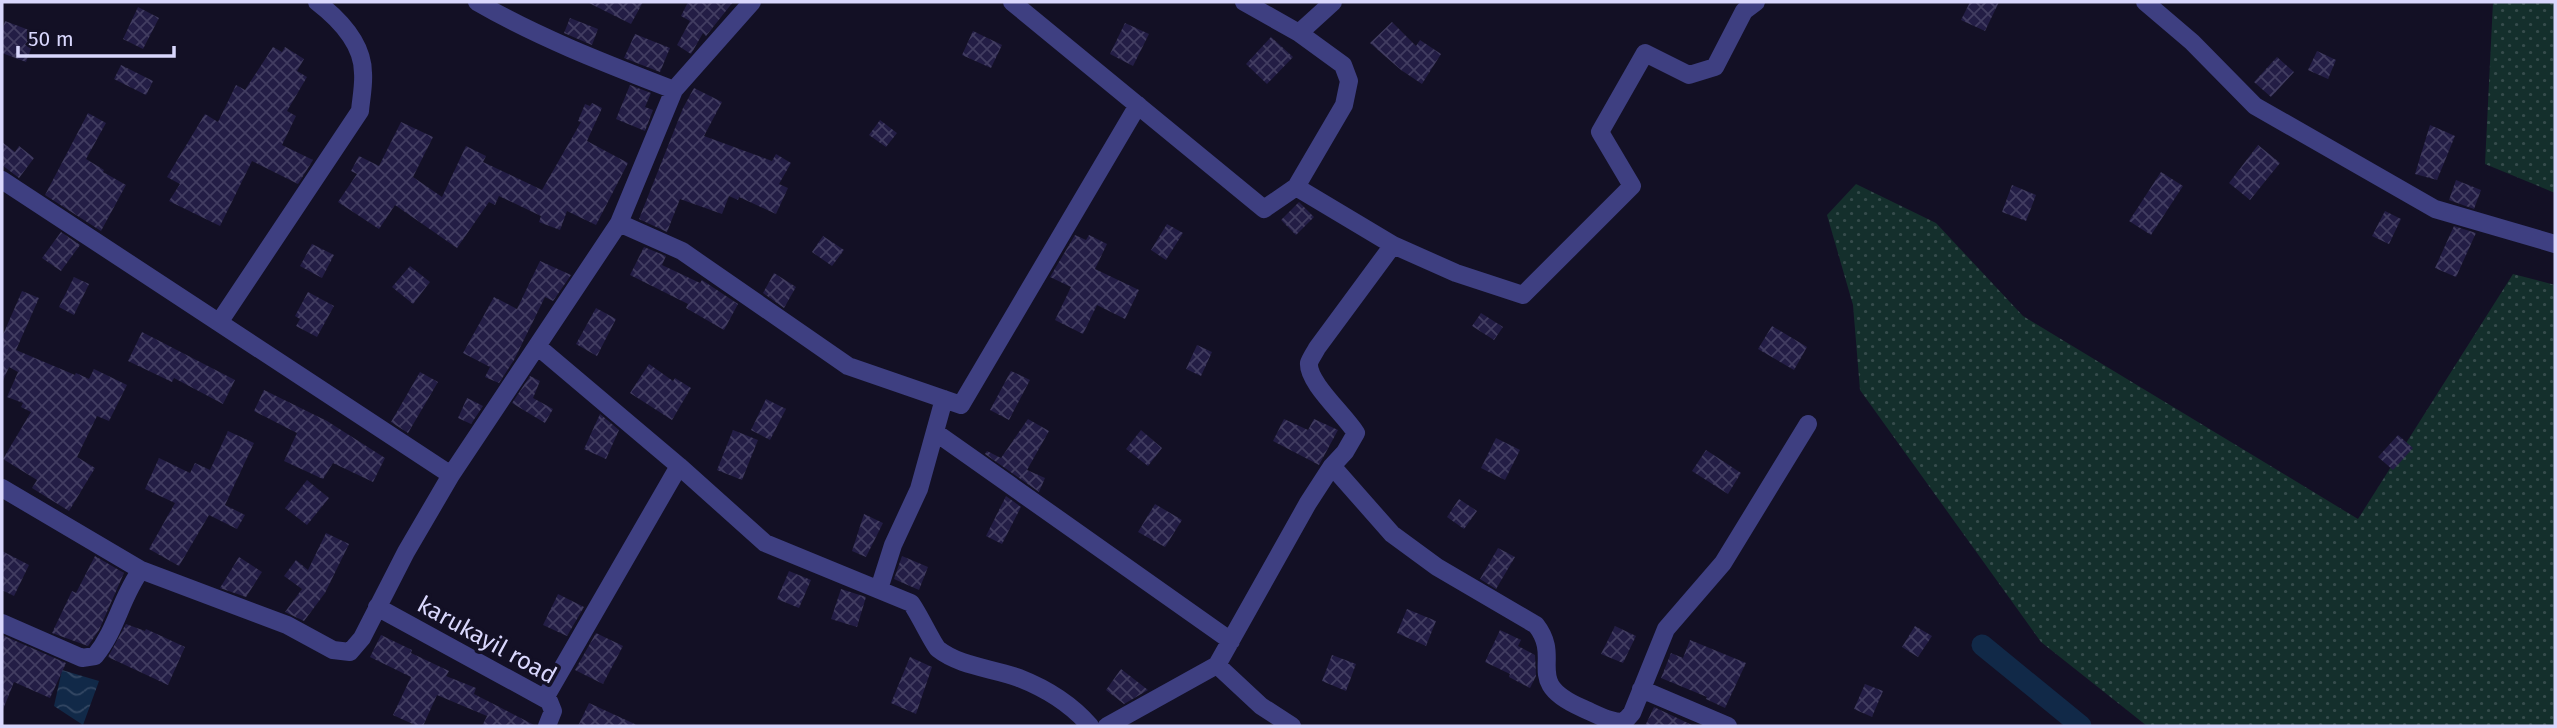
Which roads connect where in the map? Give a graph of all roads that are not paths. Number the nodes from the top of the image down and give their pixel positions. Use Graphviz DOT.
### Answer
graph roads {
  1 [pos="317,2"];
  2 [pos="477,2"];
  3 [pos="752,2"];
  4 [pos="1012,2"];
  5 [pos="1244,2"];
  6 [pos="1333,2"];
  7 [pos="1756,2"];
  8 [pos="2145,2"];
  9 [pos="507,10"];
  10 [pos="1298,33"];
  11 [pos="674,90"];
  12 [pos="1138,105"];
  13 [pos="2,180"];
  14 [pos="1296,187"];
  15 [pos="619,223"];
  16 [pos="1393,244"];
  17 [pos="2555,244"];
  18 [pos="220,321"];
  19 [pos="537,346"];
  20 [pos="944,399"];
  21 [pos="1808,424"];
  22 [pos="935,432"];
  23 [pos="679,466"];
  24 [pos="1332,466"];
  25 [pos="451,475"];
  26 [pos="2,488"];
  27 [pos="141,570"];
  28 [pos="879,589"];
  29 [pos="377,607"];
  30 [pos="2,623"];
  31 [pos="1231,641"];
  32 [pos="1217,665"];
  33 [pos="1641,689"];
  34 [pos="545,698"];
  35 [pos="1599,722"];
  36 [pos="547,726"];
  37 [pos="1090,726"];
  38 [pos="1107,726"];
  39 [pos="1292,726"];
  40 [pos="1727,726"];
  1 -- 18 [label="street"];
  2 -- 9 [label="street"];
  3 -- 11 [label="street"];
  4 -- 12 [label="street"];
  5 -- 10 [label="street"];
  6 -- 10 [label="street"];
  7 -- 16 [label="street"];
  8 -- 17 [label="street"];
  9 -- 11 [label="street"];
  10 -- 14 [label="street"];
  11 -- 15 [label="street"];
  12 -- 14 [label="street"];
  12 -- 20 [label="street"];
  13 -- 18 [label="street"];
  14 -- 16 [label="street"];
  15 -- 19 [label="street"];
  15 -- 20 [label="street"];
  16 -- 24 [label="street"];
  18 -- 25 [label="street"];
  19 -- 23 [label="street"];
  19 -- 25 [label="street"];
  20 -- 22 [label="street"];
  21 -- 33 [label="street"];
  22 -- 28 [label="street"];
  22 -- 31 [label="street"];
  23 -- 28 [label="street"];
  23 -- 34 [label="street"];
  24 -- 31 [label="street"];
  24 -- 35 [label="street"];
  25 -- 29 [label="street"];
  26 -- 27 [label="street"];
  27 -- 29 [label="street"];
  27 -- 30 [label="street"];
  28 -- 37 [label="street"];
  29 -- 34 [label="street, karukayil road"];
  31 -- 32 [label="street"];
  32 -- 38 [label="street"];
  32 -- 39 [label="street"];
  33 -- 35 [label="street"];
  33 -- 40 [label="street"];
  34 -- 36 [label="street, karukayil road"];
}
